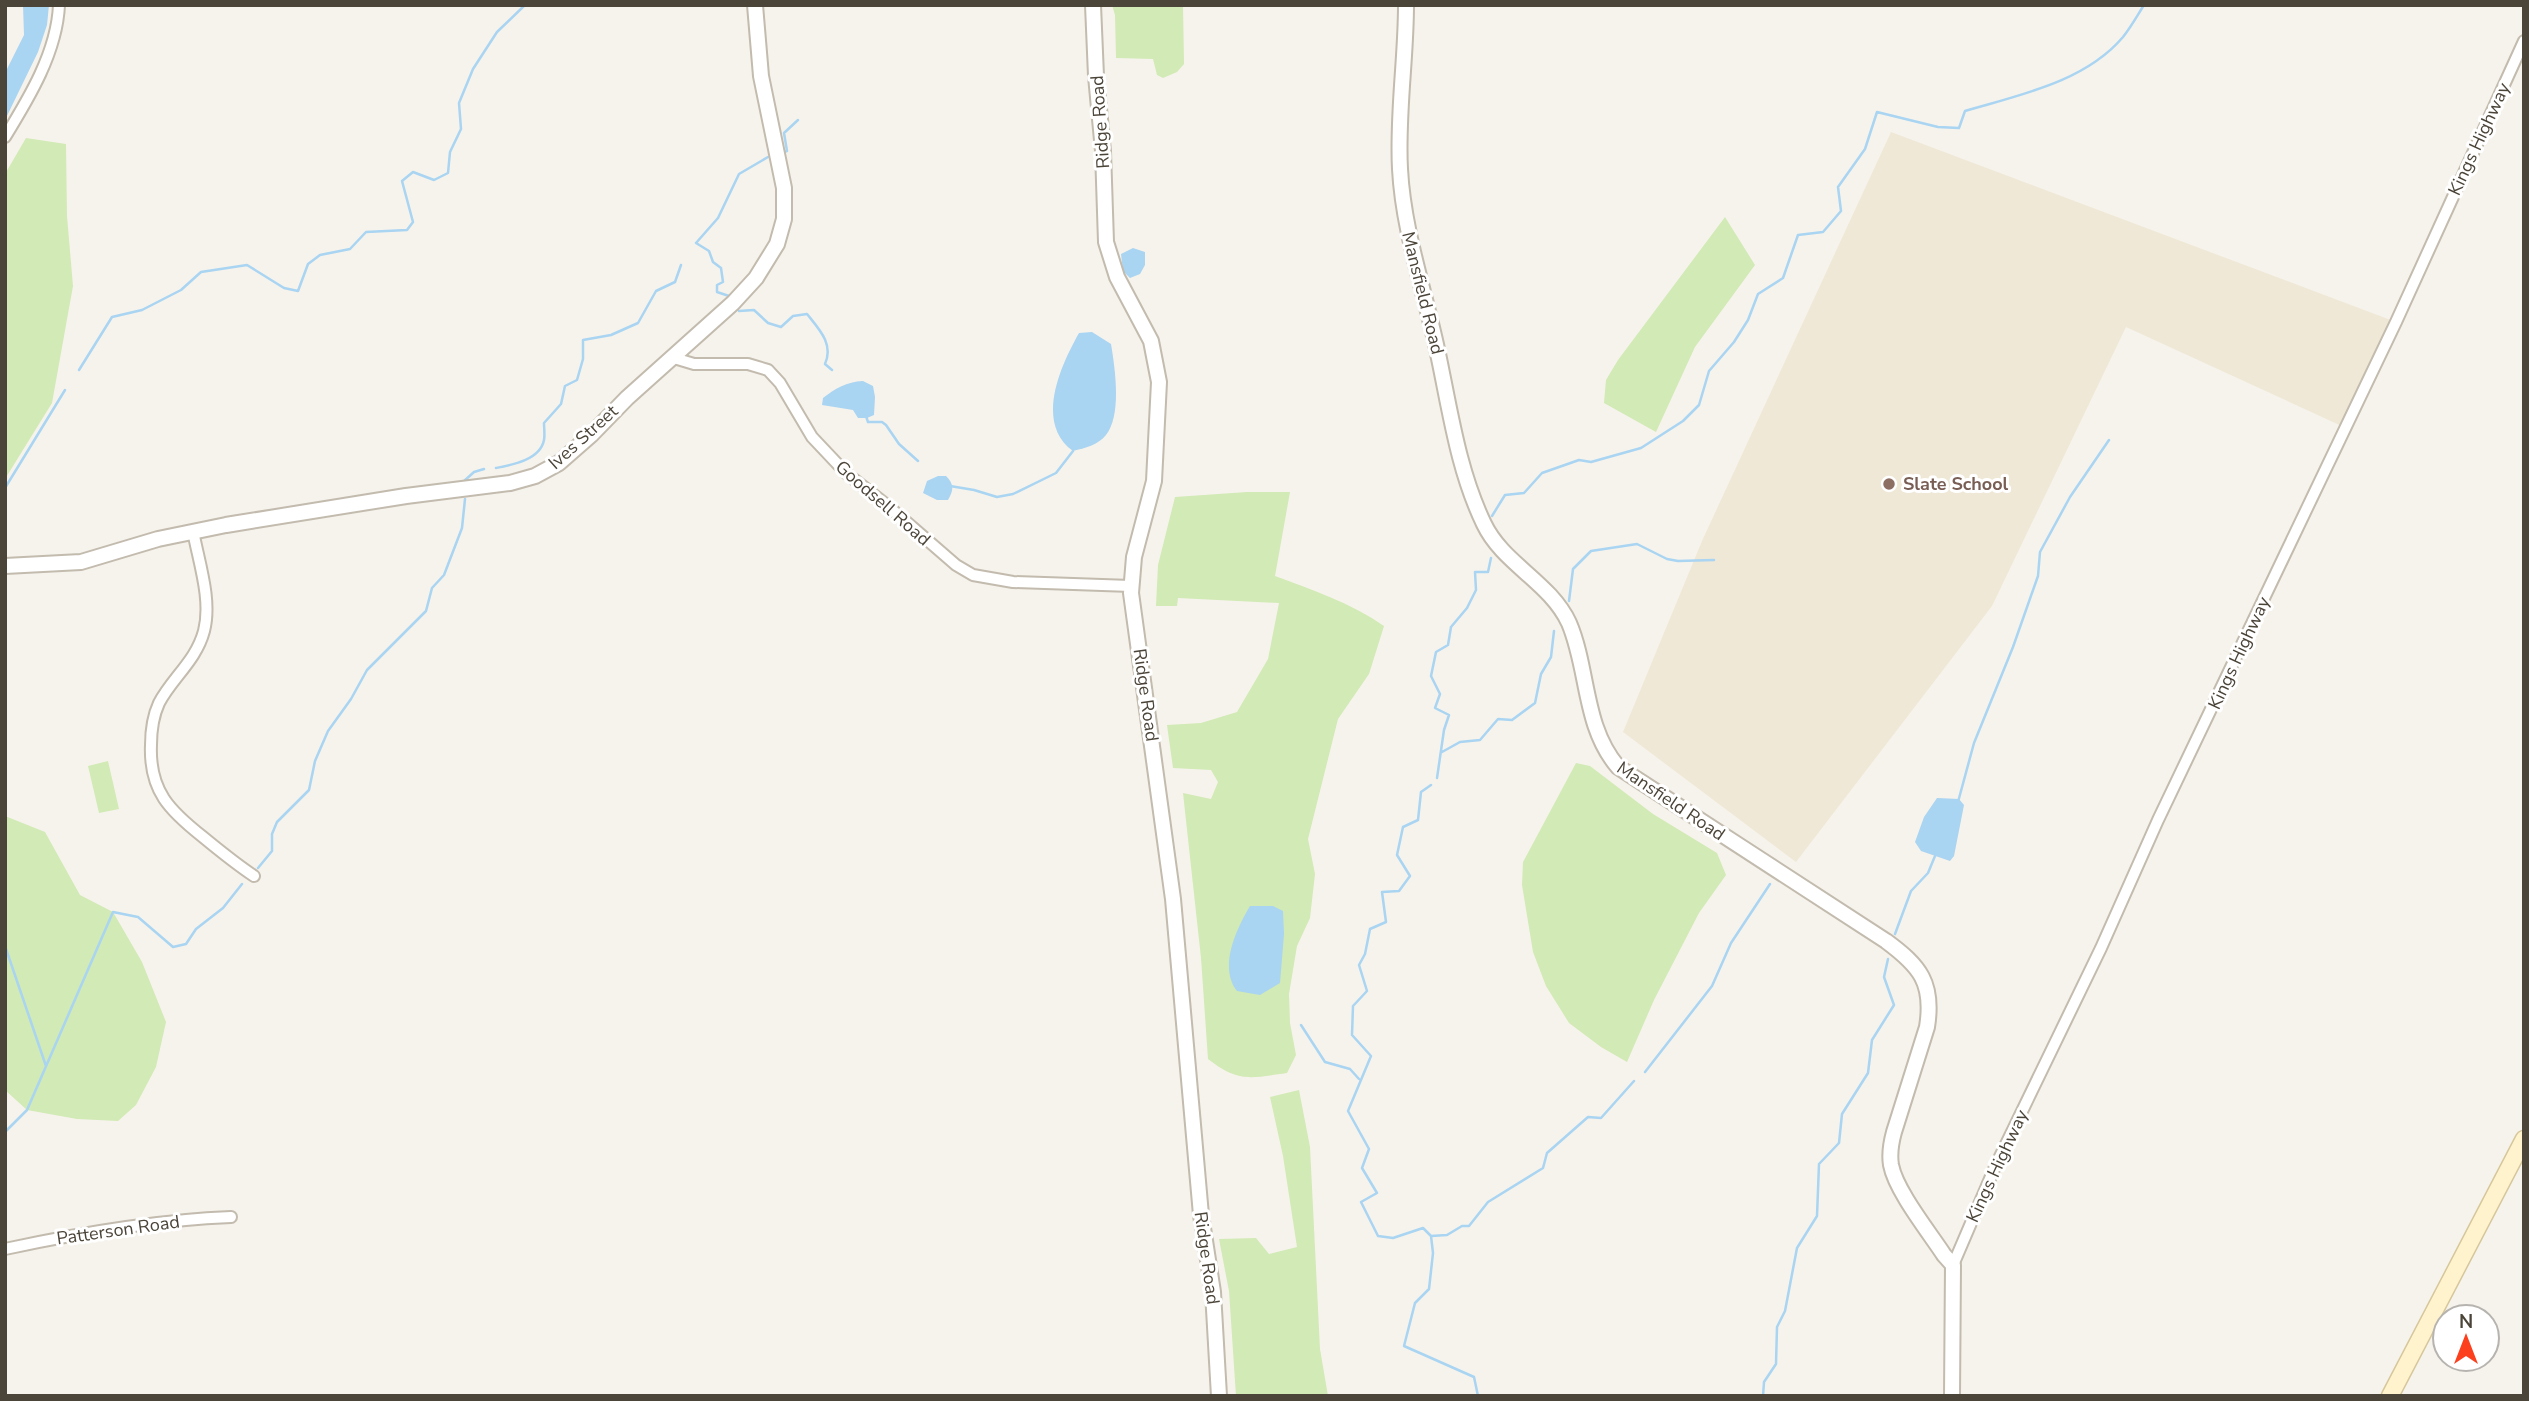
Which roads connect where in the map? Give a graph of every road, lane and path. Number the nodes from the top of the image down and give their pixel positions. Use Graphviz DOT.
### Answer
graph roads {
  1 [pos="59,5"];
  2 [pos="755,5"];
  3 [pos="1093,5"];
  4 [pos="1406,5"];
  5 [pos="2524,41"];
  6 [pos="5,137"];
  7 [pos="674,358"];
  8 [pos="193,531"];
  9 [pos="5,566"];
  10 [pos="1131,586"];
  11 [pos="254,876"];
  12 [pos="2524,1139"];
  13 [pos="231,1217"];
  14 [pos="5,1249"];
  15 [pos="1953,1265"];
  16 [pos="1219,1396"];
  17 [pos="1952,1396"];
  18 [pos="2390,1396"];
  1 -- 6 [label="street"];
  2 -- 7 [label="street, Ives Street"];
  3 -- 10 [label="street, Ridge Road"];
  4 -- 15 [label="street, Mansfield Road"];
  5 -- 15 [label="street, Kings Highway"];
  7 -- 8 [label="street, Ives Street"];
  7 -- 10 [label="street, Goodsell Road"];
  8 -- 9 [label="street, Ives Street"];
  8 -- 11 [label="street"];
  10 -- 16 [label="street, Ridge Road"];
  12 -- 18 [label="main road"];
  13 -- 14 [label="street, Patterson Road"];
  15 -- 17 [label="street"];
}
